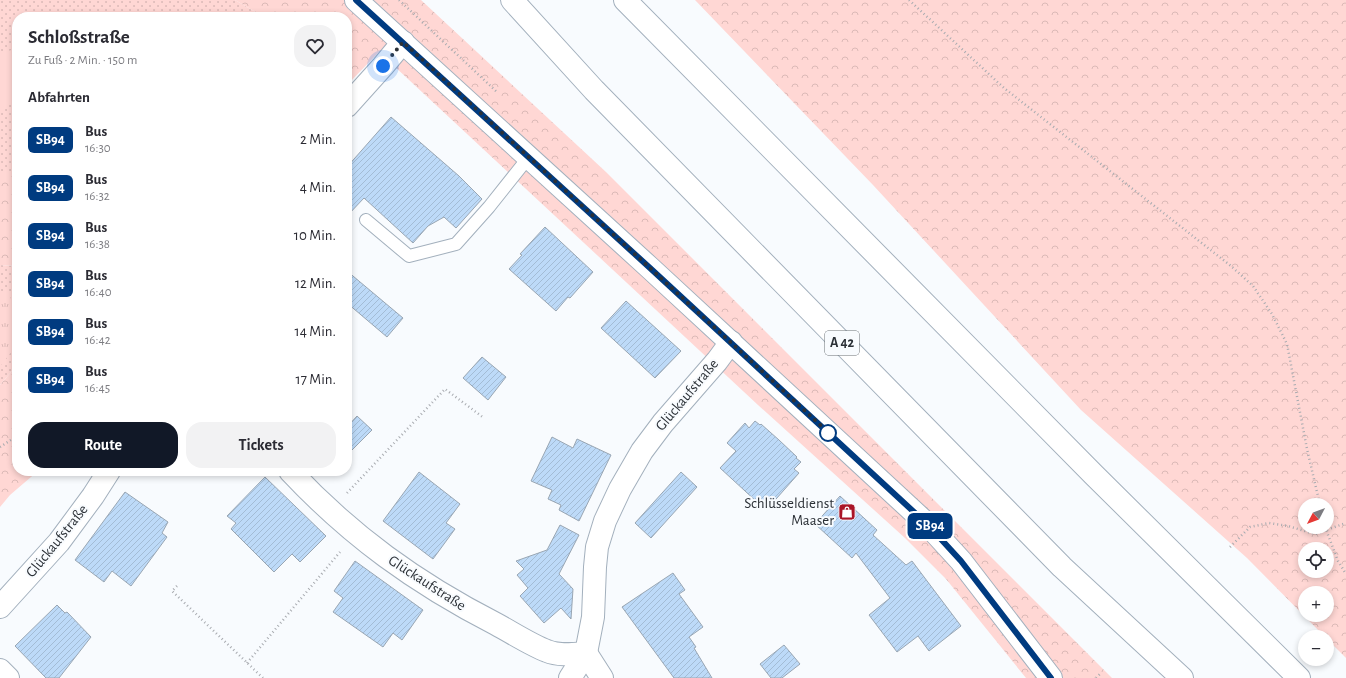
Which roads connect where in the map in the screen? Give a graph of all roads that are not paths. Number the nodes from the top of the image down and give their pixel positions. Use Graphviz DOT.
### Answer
graph roads {
  1 [pos="356,0"];
  2 [pos="512,0"];
  3 [pos="625,0"];
  4 [pos="403,42"];
  5 [pos="352,100"];
  6 [pos="528,158"];
  7 [pos="366,220"];
  8 [pos="731,342"];
  9 [pos="106,476"];
  10 [pos="295,476"];
  11 [pos="0,607"];
  12 [pos="586,653"];
  13 [pos="0,670"];
  14 [pos="8,678"];
  15 [pos="570,678"];
  16 [pos="602,678"];
  17 [pos="1051,678"];
  18 [pos="1182,678"];
  19 [pos="1298,678"];
  1 -- 4 [label="main road"];
  2 -- 18 [label="main road, A 42"];
  3 -- 19 [label="main road"];
  4 -- 5 [label="main road"];
  4 -- 6 [label="main road"];
  6 -- 7 [label="lane"];
  6 -- 8 [label="main road"];
  8 -- 12 [label="main road, Glückaufstraße"];
  8 -- 17 [label="main road"];
  9 -- 11 [label="main road, Glückaufstraße"];
  10 -- 12 [label="main road, Glückaufstraße"];
  12 -- 15 [label="main road, Glückaufstraße"];
  12 -- 16 [label="main road"];
  13 -- 14 [label="main road"];
}
